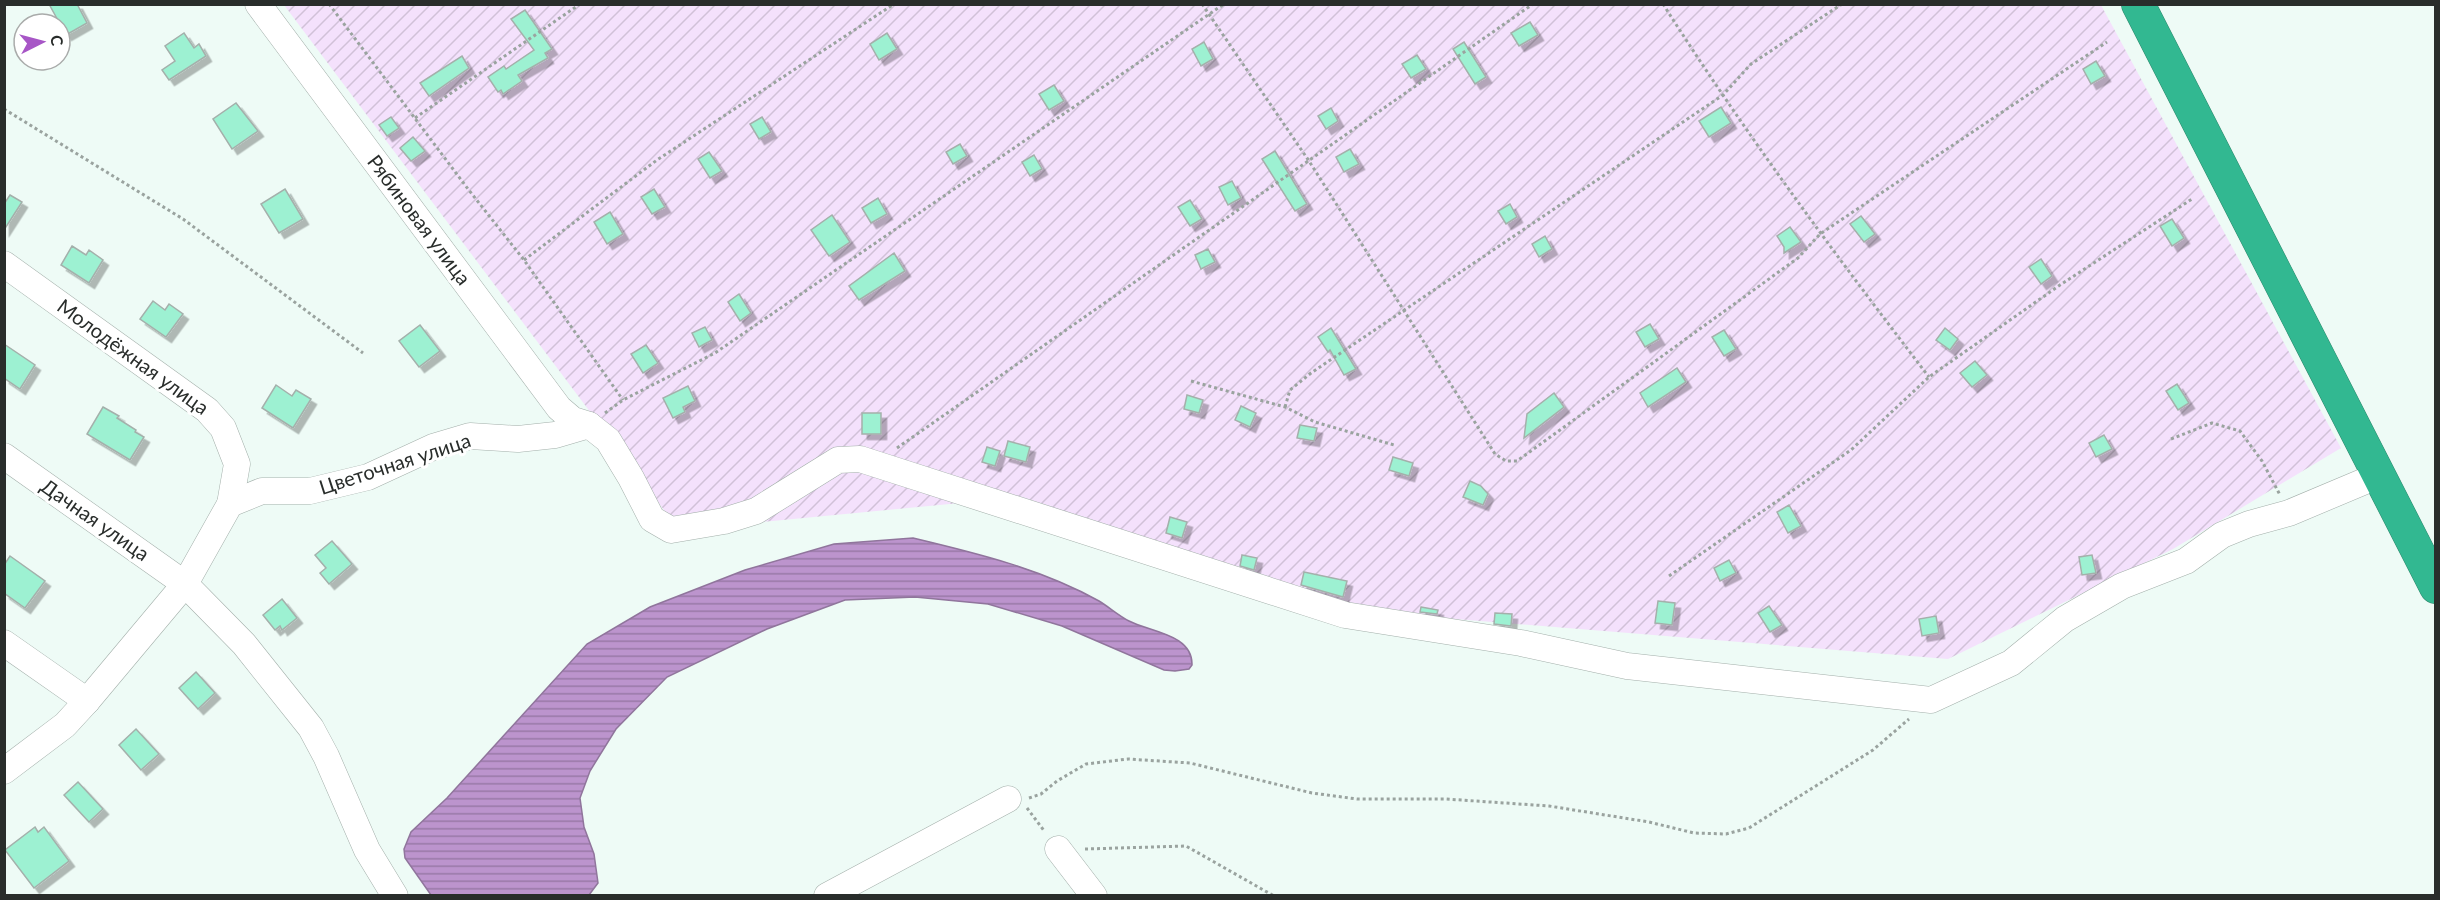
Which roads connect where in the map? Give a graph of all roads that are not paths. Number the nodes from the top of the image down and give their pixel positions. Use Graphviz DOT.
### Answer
graph roads {
  1 [pos="258,4"];
  2 [pos="2138,4"];
  3 [pos="4,264"];
  4 [pos="589,425"];
  5 [pos="4,456"];
  6 [pos="2377,476"];
  7 [pos="230,504"];
  8 [pos="185,584"];
  9 [pos="2436,587"];
  10 [pos="4,643"];
  11 [pos="87,701"];
  12 [pos="4,771"];
  13 [pos="1008,799"];
  14 [pos="1058,849"];
  15 [pos="395,896"];
  16 [pos="827,896"];
  17 [pos="1094,896"];
  1 -- 4 [label="street, Рябиновая улица"];
  2 -- 6 [label="highway"];
  3 -- 7 [label="street, Молодёжная улица"];
  4 -- 6 [label="street, Рябиновая улица"];
  4 -- 7 [label="street, Цветочная улица"];
  5 -- 8 [label="street, Дачная улица"];
  6 -- 9 [label="highway"];
  7 -- 8 [label="street"];
  8 -- 11 [label="street"];
  8 -- 15 [label="street, Дачная улица"];
  10 -- 11 [label="street"];
  11 -- 12 [label="street"];
  13 -- 16 [label="street"];
  14 -- 17 [label="street"];
}
